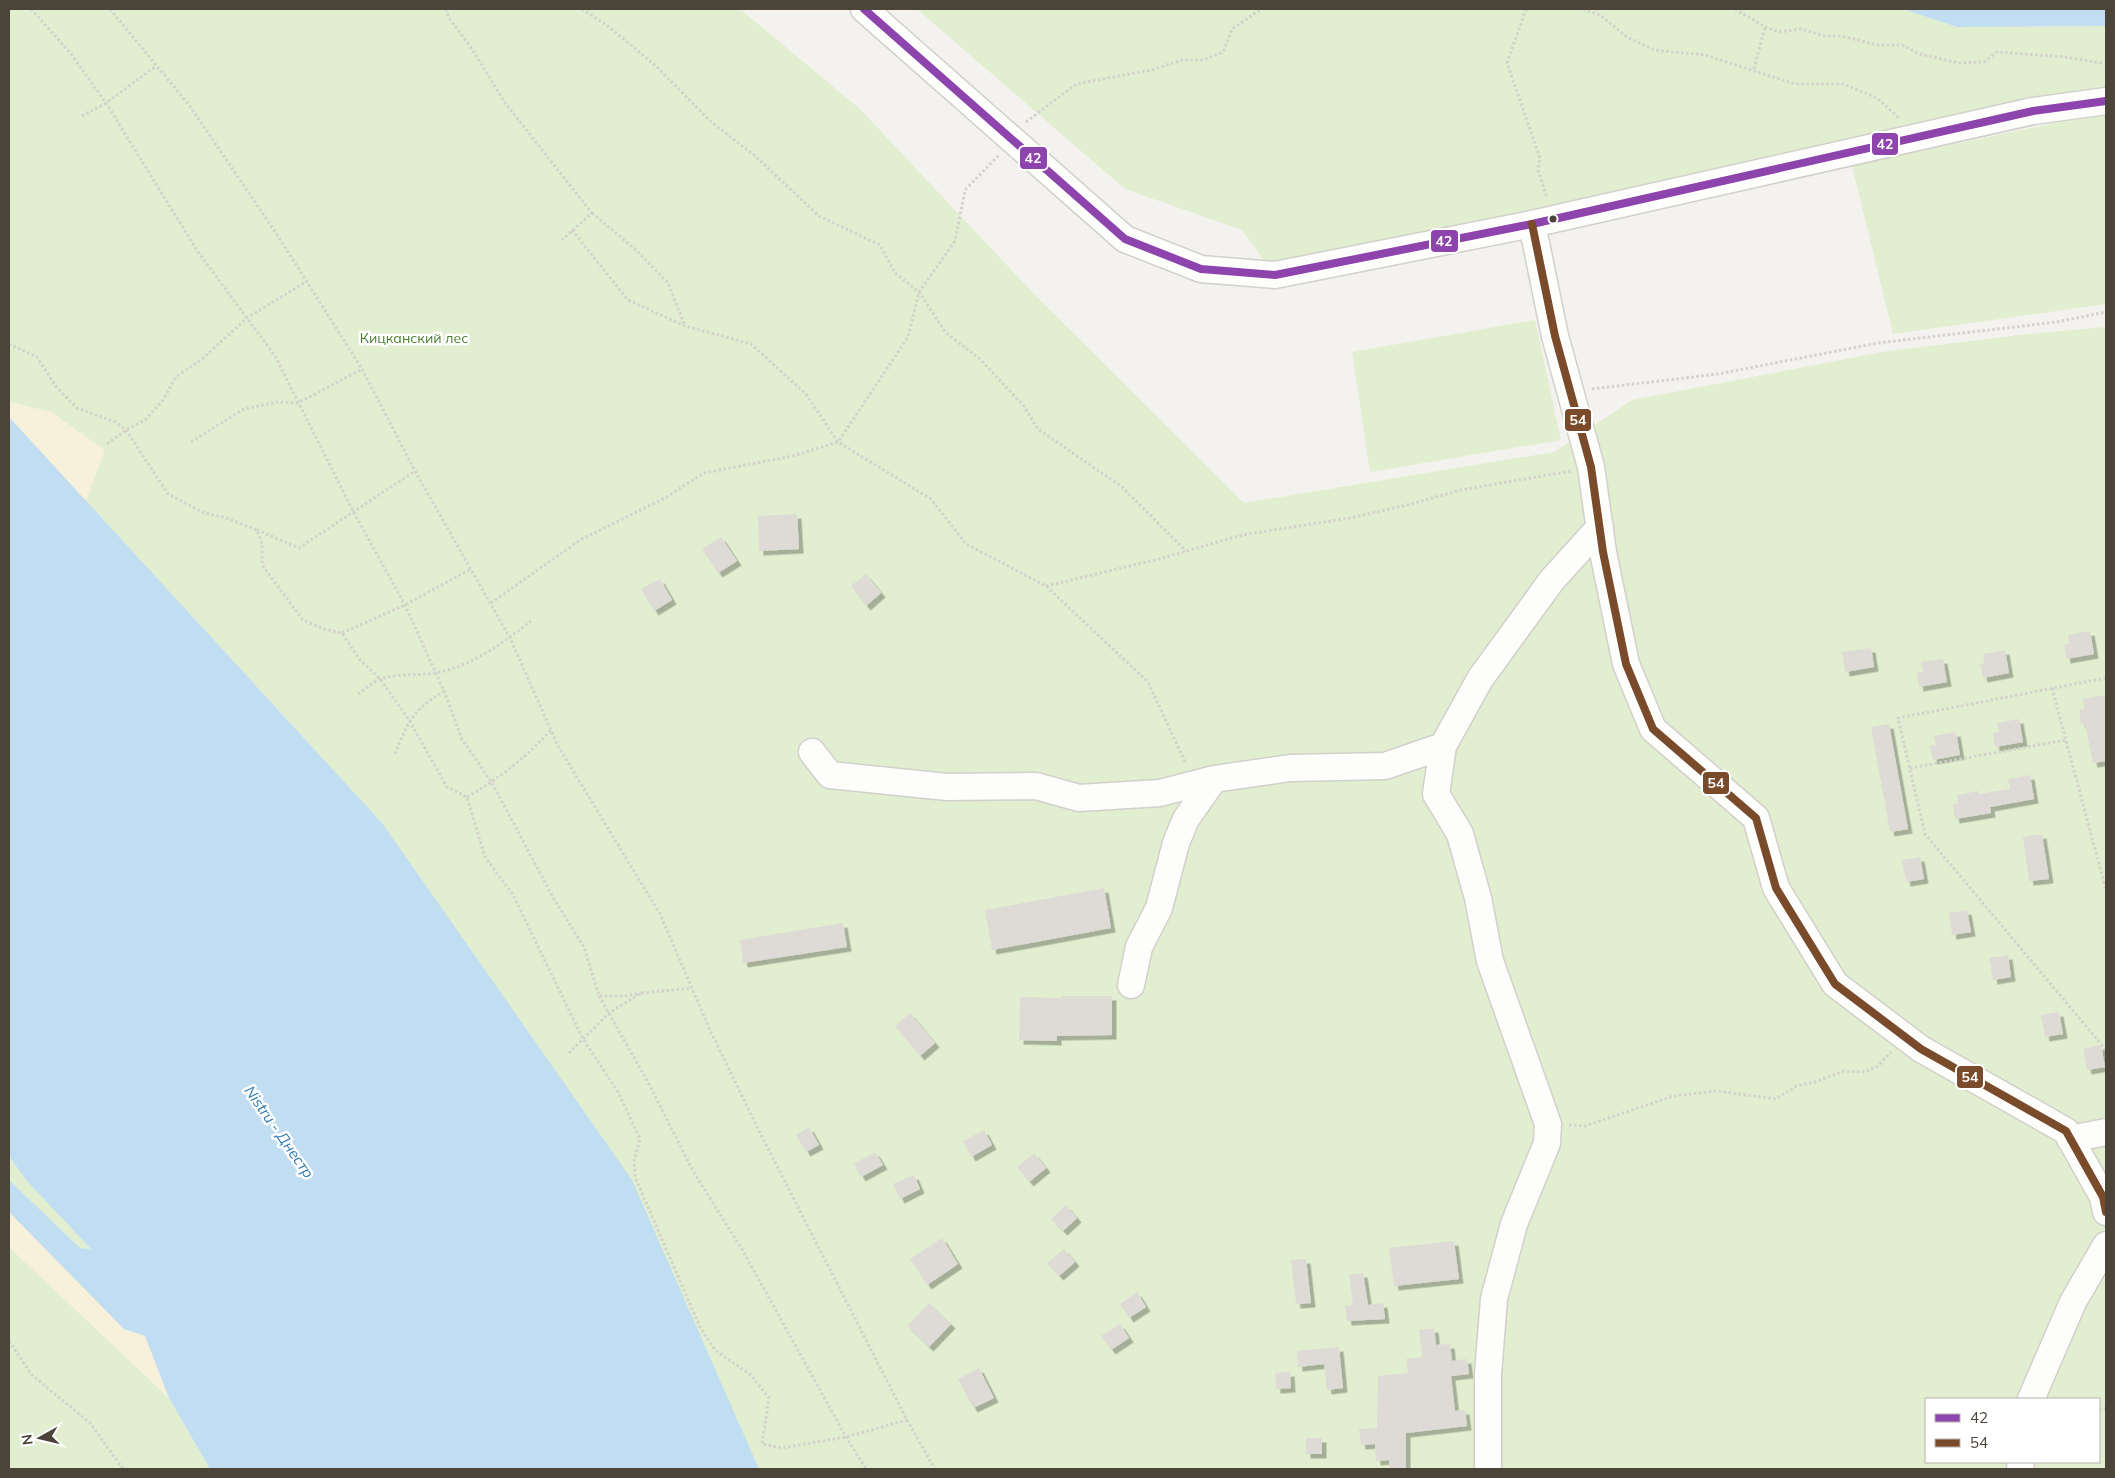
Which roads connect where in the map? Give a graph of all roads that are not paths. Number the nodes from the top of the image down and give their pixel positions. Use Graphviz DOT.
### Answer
graph roads {
  1 [pos="864,9"];
  2 [pos="2106,101"];
  3 [pos="1543,221"];
  4 [pos="1600,527"];
  5 [pos="1443,746"];
  6 [pos="812,752"];
  7 [pos="1214,779"];
  8 [pos="1131,985"];
  9 [pos="2106,1132"];
  10 [pos="2070,1139"];
  11 [pos="2106,1212"];
  12 [pos="2106,1245"];
  13 [pos="2031,1398"];
  14 [pos="1488,1469"];
  1 -- 3 [label="street"];
  2 -- 3 [label="street"];
  3 -- 4 [label="street"];
  4 -- 5 [label="street"];
  4 -- 10 [label="street"];
  5 -- 7 [label="street"];
  5 -- 14 [label="street"];
  6 -- 7 [label="street"];
  7 -- 8 [label="street"];
  9 -- 10 [label="street"];
  10 -- 11 [label="street"];
  12 -- 13 [label="street"];
}
